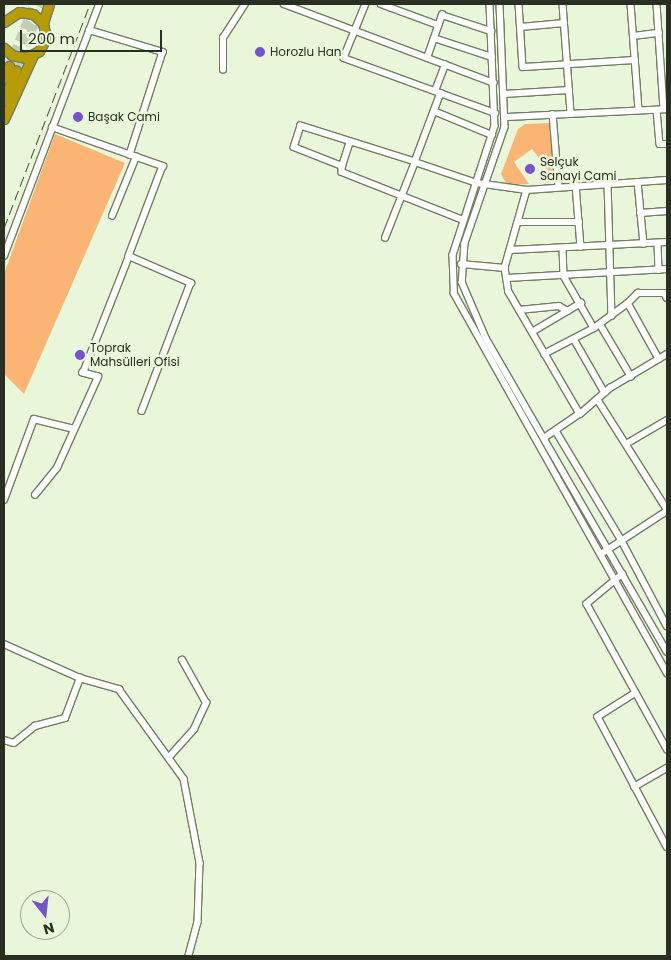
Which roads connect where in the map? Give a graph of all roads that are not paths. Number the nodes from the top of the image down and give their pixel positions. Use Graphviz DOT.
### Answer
graph roads {
  1 [pos="24,4"];
  2 [pos="49,4"];
  3 [pos="99,4"];
  4 [pos="245,4"];
  5 [pos="284,4"];
  6 [pos="366,4"];
  7 [pos="381,4"];
  8 [pos="490,4"];
  9 [pos="500,4"];
  10 [pos="519,4"];
  11 [pos="562,4"];
  12 [pos="631,4"];
  13 [pos="657,4"];
  14 [pos="7,18"];
  15 [pos="43,23"];
  16 [pos="564,23"];
  17 [pos="438,25"];
  18 [pos="520,27"];
  19 [pos="89,30"];
  20 [pos="355,31"];
  21 [pos="491,31"];
  22 [pos="659,34"];
  23 [pos="633,36"];
  24 [pos="434,38"];
  25 [pos="667,41"];
  26 [pos="660,42"];
  27 [pos="4,48"];
  28 [pos="33,55"];
  29 [pos="492,57"];
  30 [pos="427,58"];
  31 [pos="635,60"];
  32 [pos="445,65"];
  33 [pos="567,65"];
  34 [pos="223,70"];
  35 [pos="4,78"];
  36 [pos="494,83"];
  37 [pos="569,90"];
  38 [pos="438,92"];
  39 [pos="504,94"];
  40 [pos="4,100"];
  41 [pos="666,109"];
  42 [pos="639,110"];
  43 [pos="657,110"];
  44 [pos="434,111"];
  45 [pos="496,112"];
  46 [pos="553,114"];
  47 [pos="570,114"];
  48 [pos="505,116"];
  49 [pos="4,119"];
  50 [pos="52,127"];
  51 [pos="492,136"];
  52 [pos="350,142"];
  53 [pos="667,144"];
  54 [pos="133,156"];
  55 [pos="415,162"];
  56 [pos="342,166"];
  57 [pos="667,180"];
  58 [pos="638,182"];
  59 [pos="476,183"];
  60 [pos="608,183"];
  61 [pos="486,185"];
  62 [pos="576,185"];
  63 [pos="559,187"];
  64 [pos="527,190"];
  65 [pos="402,196"];
  66 [pos="667,211"];
  67 [pos="640,213"];
  68 [pos="112,216"];
  69 [pos="463,220"];
  70 [pos="518,222"];
  71 [pos="579,222"];
  72 [pos="385,238"];
  73 [pos="667,242"];
  74 [pos="658,243"];
  75 [pos="644,244"];
  76 [pos="610,246"];
  77 [pos="581,247"];
  78 [pos="563,248"];
  79 [pos="510,250"];
  80 [pos="4,256"];
  81 [pos="129,256"];
  82 [pos="461,264"];
  83 [pos="505,268"];
  84 [pos="667,269"];
  85 [pos="659,270"];
  86 [pos="611,274"];
  87 [pos="564,276"];
  88 [pos="506,278"];
  89 [pos="667,296"];
  90 [pos="581,303"];
  91 [pos="628,304"];
  92 [pos="519,310"];
  93 [pos="568,311"];
  94 [pos="612,316"];
  95 [pos="600,324"];
  96 [pos="594,328"];
  97 [pos="532,332"];
  98 [pos="574,339"];
  99 [pos="544,354"];
  100 [pos="667,354"];
  101 [pos="659,359"];
  102 [pos="631,376"];
  103 [pos="605,393"];
  104 [pos="598,400"];
  105 [pos="142,411"];
  106 [pos="580,414"];
  107 [pos="667,420"];
  108 [pos="74,429"];
  109 [pos="556,431"];
  110 [pos="545,438"];
  111 [pos="626,444"];
  112 [pos="35,495"];
  113 [pos="4,500"];
  114 [pos="667,510"];
  115 [pos="622,540"];
  116 [pos="610,548"];
  117 [pos="601,554"];
  118 [pos="622,574"];
  119 [pos="614,578"];
  120 [pos="667,626"];
  121 [pos="4,644"];
  122 [pos="667,652"];
  123 [pos="182,660"];
  124 [pos="667,673"];
  125 [pos="80,678"];
  126 [pos="636,693"];
  127 [pos="4,740"];
  128 [pos="667,749"];
  129 [pos="170,756"];
  130 [pos="667,768"];
  131 [pos="634,787"];
  132 [pos="667,847"];
  133 [pos="189,956"];
  1 -- 14 [label="highway"];
  2 -- 15 [label="highway"];
  3 -- 19 [label="street"];
  4 -- 34 [label="street"];
  5 -- 20 [label="street"];
  6 -- 20 [label="street"];
  7 -- 17 [label="street"];
  8 -- 21 [label="street"];
  9 -- 39 [label="street"];
  10 -- 18 [label="street"];
  11 -- 16 [label="street"];
  12 -- 23 [label="street"];
  13 -- 22 [label="street"];
  14 -- 15 [label="highway"];
  15 -- 28 [label="highway"];
  16 -- 18 [label="street"];
  16 -- 33 [label="street"];
  17 -- 21 [label="street"];
  17 -- 24 [label="street"];
  18 -- 33 [label="street"];
  19 -- 50 [label="street"];
  19 -- 54 [label="street"];
  20 -- 30 [label="street"];
  20 -- 38 [label="street"];
  21 -- 29 [label="street"];
  22 -- 23 [label="street"];
  22 -- 26 [label="street"];
  23 -- 31 [label="street"];
  24 -- 29 [label="street"];
  24 -- 30 [label="street"];
  25 -- 26 [label="street"];
  26 -- 41 [label="street"];
  27 -- 28 [label="highway"];
  28 -- 49 [label="highway"];
  29 -- 36 [label="street"];
  30 -- 32 [label="street"];
  31 -- 33 [label="street"];
  31 -- 42 [label="street"];
  32 -- 36 [label="street"];
  32 -- 38 [label="street"];
  33 -- 37 [label="street"];
  35 -- 40 [label="highway"];
  36 -- 45 [label="street"];
  37 -- 39 [label="street"];
  37 -- 47 [label="street"];
  38 -- 44 [label="street"];
  38 -- 45 [label="street"];
  39 -- 48 [label="street"];
  41 -- 43 [label="street"];
  42 -- 43 [label="street"];
  42 -- 47 [label="street"];
  43 -- 53 [label="street"];
  44 -- 51 [label="street"];
  44 -- 55 [label="street"];
  45 -- 51 [label="street"];
  46 -- 47 [label="street"];
  46 -- 48 [label="street"];
  46 -- 63 [label="street"];
  48 -- 61 [label="street"];
  50 -- 54 [label="street"];
  50 -- 80 [label="street"];
  51 -- 59 [label="street"];
  52 -- 55 [label="street"];
  52 -- 56 [label="street"];
  52 -- 56 [label="street"];
  54 -- 68 [label="street"];
  54 -- 81 [label="street"];
  55 -- 59 [label="street"];
  55 -- 65 [label="street"];
  56 -- 65 [label="street"];
  57 -- 58 [label="street"];
  58 -- 60 [label="street"];
  58 -- 67 [label="street"];
  59 -- 61 [label="street"];
  59 -- 69 [label="street"];
  60 -- 62 [label="street"];
  60 -- 76 [label="street"];
  61 -- 64 [label="street"];
  61 -- 82 [label="street"];
  62 -- 63 [label="street"];
  62 -- 71 [label="street"];
  63 -- 64 [label="street"];
  64 -- 70 [label="street"];
  65 -- 69 [label="street"];
  65 -- 72 [label="street"];
  66 -- 67 [label="street"];
  67 -- 75 [label="street"];
  69 -- 117 [label="street"];
  70 -- 71 [label="street"];
  70 -- 79 [label="street"];
  71 -- 77 [label="street"];
  73 -- 74 [label="street"];
  74 -- 75 [label="street"];
  74 -- 85 [label="street"];
  75 -- 76 [label="street"];
  76 -- 77 [label="street"];
  76 -- 86 [label="street"];
  77 -- 78 [label="street"];
  78 -- 79 [label="street"];
  78 -- 87 [label="street"];
  79 -- 83 [label="street"];
  81 -- 105 [label="street"];
  81 -- 108 [label="street"];
  82 -- 83 [label="street"];
  82 -- 110 [label="street"];
  83 -- 88 [label="street"];
  84 -- 85 [label="street"];
  85 -- 86 [label="street"];
  86 -- 87 [label="street"];
  86 -- 94 [label="street"];
  87 -- 88 [label="street"];
  87 -- 90 [label="street"];
  88 -- 92 [label="street"];
  89 -- 91 [label="street"];
  90 -- 93 [label="street"];
  90 -- 96 [label="street"];
  91 -- 94 [label="street"];
  91 -- 101 [label="street"];
  92 -- 93 [label="street"];
  92 -- 97 [label="street"];
  93 -- 97 [label="street"];
  94 -- 95 [label="street"];
  95 -- 96 [label="street"];
  95 -- 102 [label="street"];
  96 -- 98 [label="street"];
  97 -- 99 [label="street"];
  98 -- 99 [label="street"];
  98 -- 103 [label="street"];
  99 -- 106 [label="street"];
  100 -- 101 [label="street"];
  101 -- 102 [label="street"];
  102 -- 103 [label="street"];
  103 -- 104 [label="street"];
  104 -- 106 [label="street"];
  104 -- 111 [label="street"];
  106 -- 109 [label="street"];
  107 -- 111 [label="street"];
  108 -- 112 [label="street"];
  108 -- 113 [label="street"];
  109 -- 110 [label="street"];
  109 -- 115 [label="street"];
  110 -- 116 [label="street"];
  111 -- 114 [label="street"];
  114 -- 115 [label="street"];
  115 -- 116 [label="street"];
  115 -- 120 [label="street"];
  116 -- 117 [label="street"];
  116 -- 118 [label="street"];
  117 -- 119 [label="street"];
  118 -- 119 [label="street"];
  118 -- 122 [label="street"];
  119 -- 124 [label="street"];
  119 -- 126 [label="street"];
  121 -- 125 [label="street"];
  123 -- 129 [label="street"];
  125 -- 127 [label="street"];
  125 -- 129 [label="street"];
  126 -- 128 [label="street"];
  126 -- 131 [label="street"];
  129 -- 133 [label="street"];
  130 -- 131 [label="street"];
  131 -- 132 [label="street"];
}
